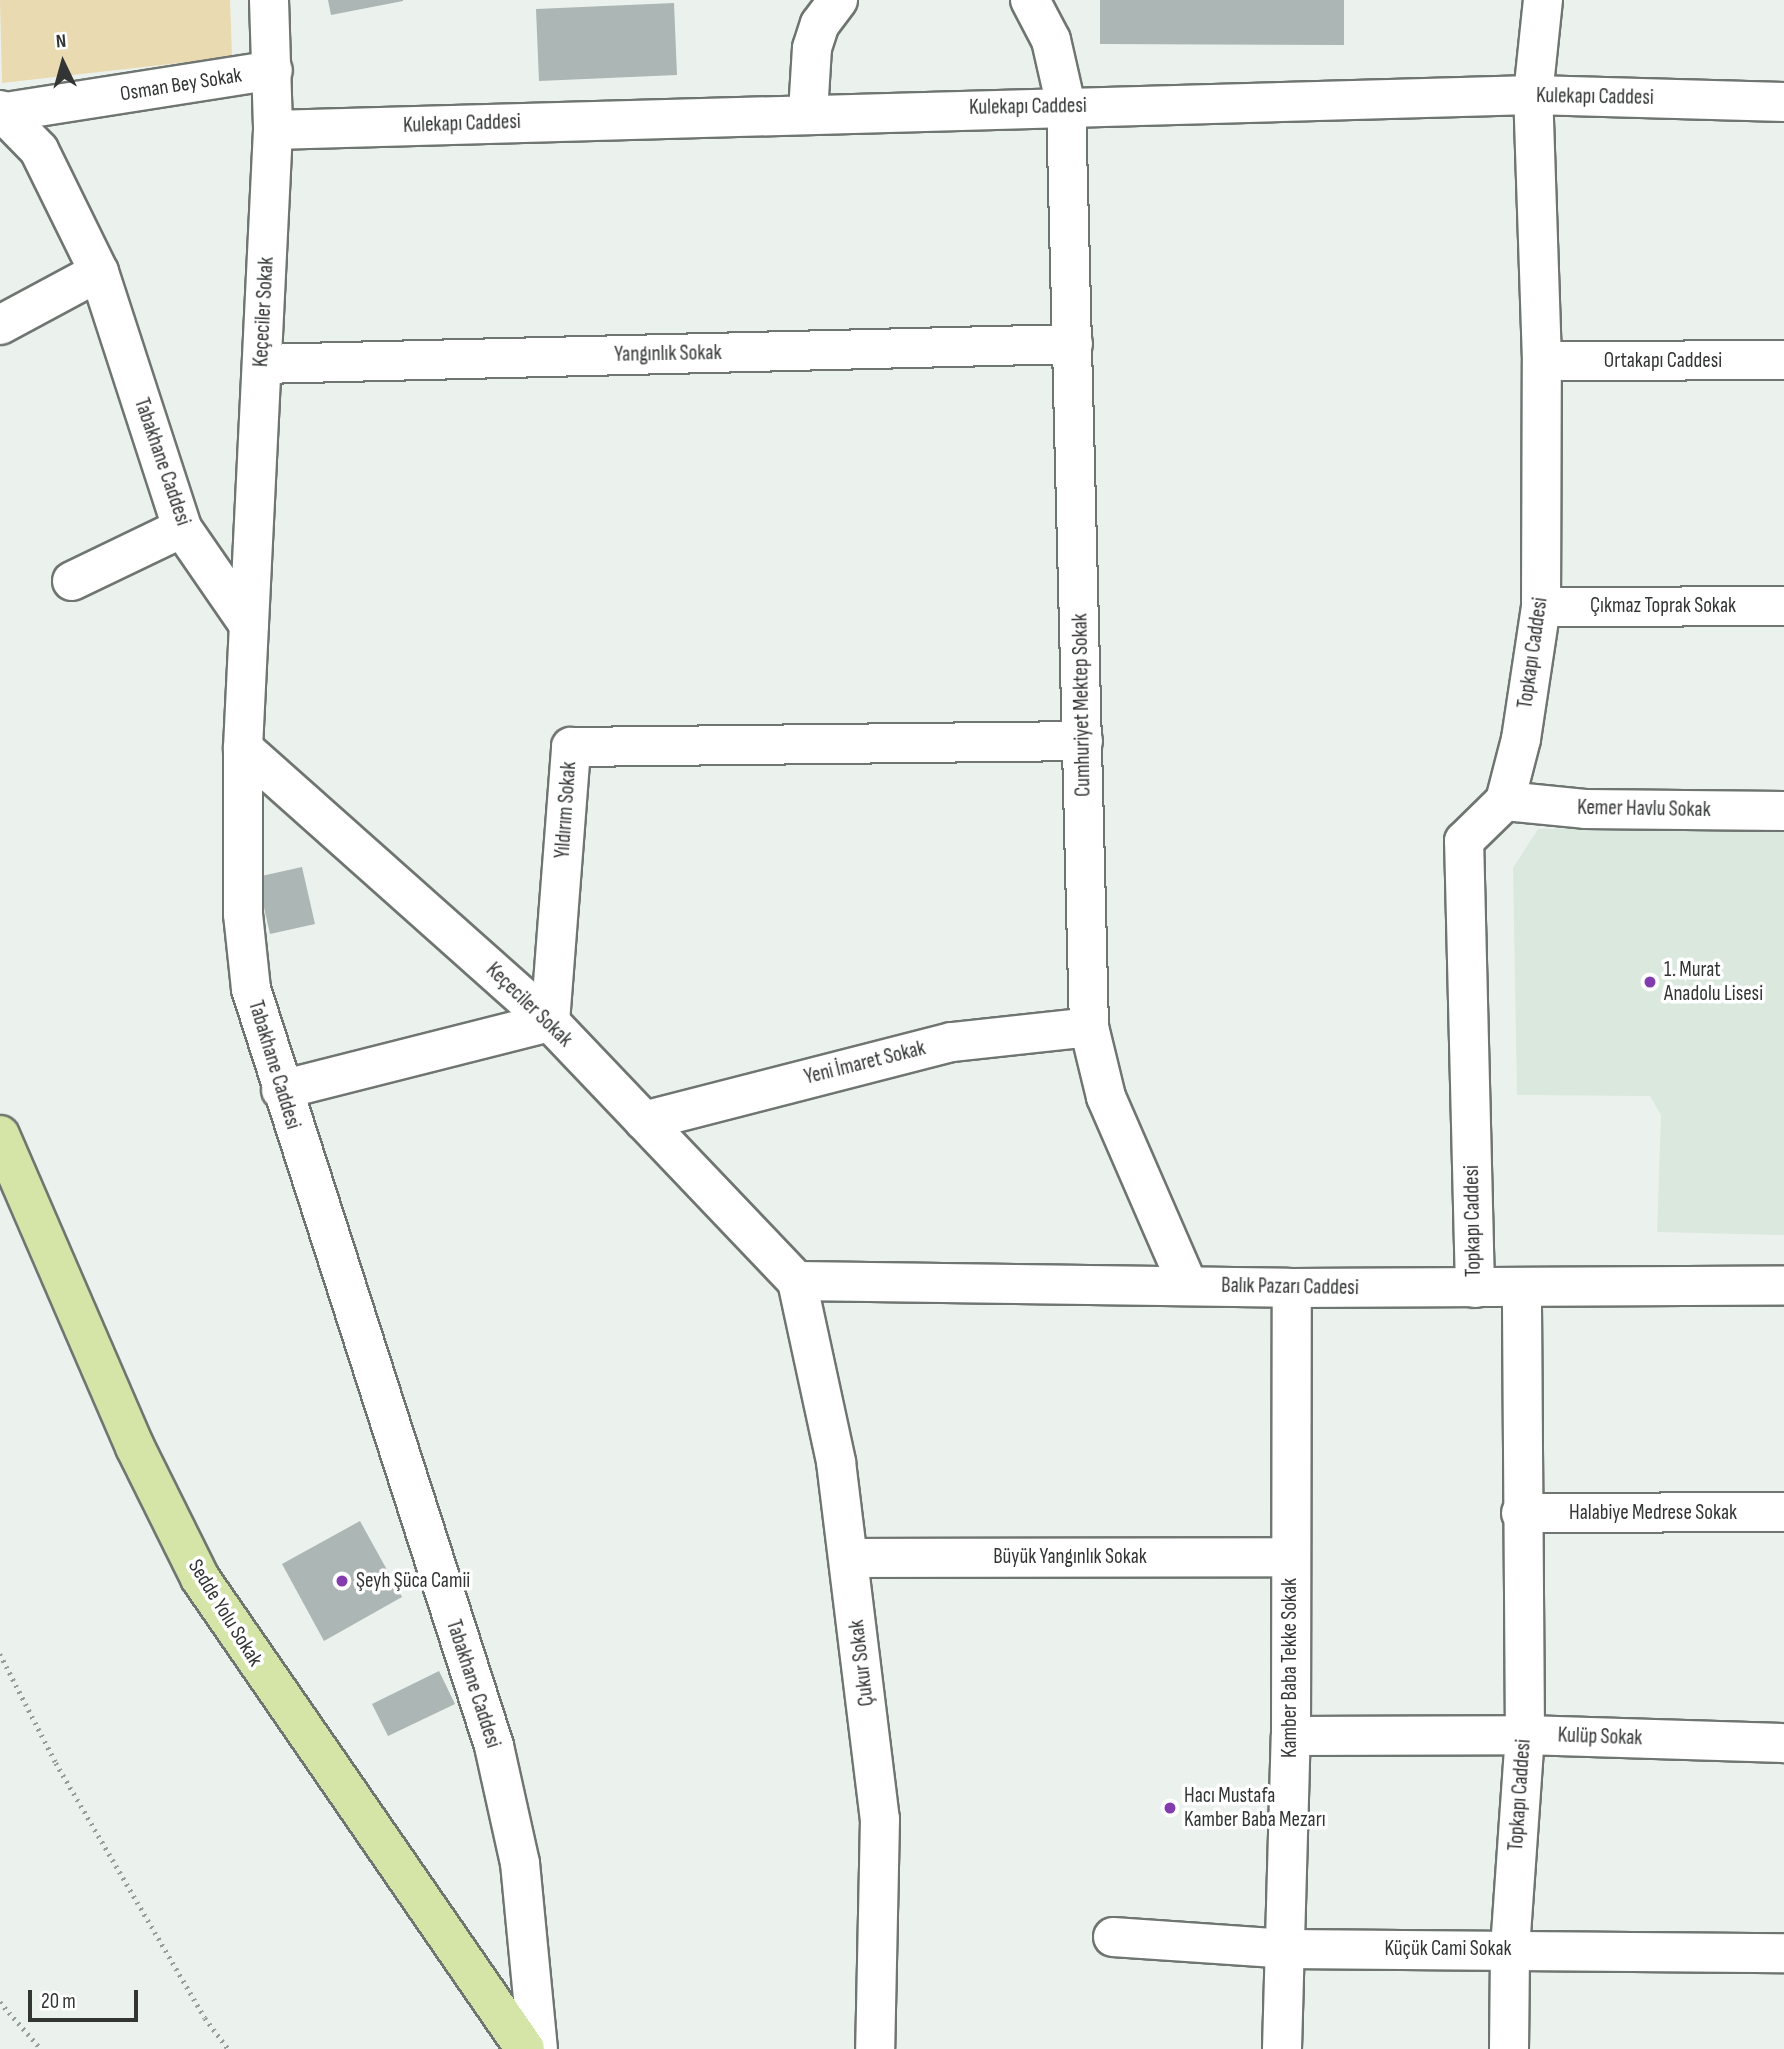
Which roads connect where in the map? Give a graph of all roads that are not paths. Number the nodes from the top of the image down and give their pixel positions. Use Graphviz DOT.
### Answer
graph roads {
  1 [pos="269,0"];
  2 [pos="838,0"];
  3 [pos="1030,0"];
  4 [pos="1543,0"];
  5 [pos="273,70"];
  6 [pos="1534,95"];
  7 [pos="1784,102"];
  8 [pos="1066,106"];
  9 [pos="3,111"];
  10 [pos="808,113"];
  11 [pos="273,130"];
  12 [pos="99,272"];
  13 [pos="0,326"];
  14 [pos="1073,344"];
  15 [pos="1784,360"];
  16 [pos="1542,361"];
  17 [pos="262,364"];
  18 [pos="182,528"];
  19 [pos="72,581"];
  20 [pos="1784,606"];
  21 [pos="1541,607"];
  22 [pos="249,625"];
  23 [pos="1083,741"];
  24 [pos="243,748"];
  25 [pos="1505,801"];
  26 [pos="1784,811"];
  27 [pos="550,1022"];
  28 [pos="1089,1027"];
  29 [pos="281,1090"];
  30 [pos="644,1121"];
  31 [pos="0,1135"];
  32 [pos="797,1281"];
  33 [pos="1784,1285"];
  34 [pos="1188,1286"];
  35 [pos="1293,1287"];
  36 [pos="1475,1288"];
  37 [pos="1522,1288"];
  38 [pos="1784,1512"];
  39 [pos="1521,1513"];
  40 [pos="1291,1557"];
  41 [pos="849,1558"];
  42 [pos="1525,1735"];
  43 [pos="1290,1737"];
  44 [pos="1784,1743"];
  45 [pos="1113,1937"];
  46 [pos="1510,1948"];
  47 [pos="1287,1949"];
  48 [pos="1784,1953"];
  49 [pos="525,2049"];
  50 [pos="538,2049"];
  51 [pos="875,2049"];
  52 [pos="1282,2049"];
  53 [pos="1509,2049"];
  1 -- 5 [label="street, Keçeciler Sokak"];
  2 -- 10 [label="street"];
  3 -- 8 [label="street, Cumhuriyet Mektep Sokak"];
  4 -- 6 [label="street, Topkapı Caddesi"];
  5 -- 9 [label="street, Osman Bey Sokak"];
  5 -- 11 [label="street, Keçeciler Sokak"];
  6 -- 7 [label="street, Kulekapı Caddesi"];
  6 -- 8 [label="street, Kulekapı Caddesi"];
  6 -- 16 [label="street, Topkapı Caddesi"];
  8 -- 10 [label="street, Kulekapı Caddesi"];
  8 -- 14 [label="street, Cumhuriyet Mektep Sokak"];
  9 -- 12 [label="street, Tabakhane Caddesi"];
  10 -- 11 [label="street, Kulekapı Caddesi"];
  11 -- 17 [label="street, Keçeciler Sokak"];
  12 -- 13 [label="street"];
  12 -- 18 [label="street, Tabakhane Caddesi"];
  14 -- 17 [label="street, Yangınlık Sokak"];
  14 -- 23 [label="street, Cumhuriyet Mektep Sokak"];
  15 -- 16 [label="street, Ortakapı Caddesi"];
  16 -- 21 [label="street, Topkapı Caddesi"];
  17 -- 22 [label="street, Keçeciler Sokak"];
  18 -- 19 [label="street"];
  18 -- 22 [label="street, Tabakhane Caddesi"];
  20 -- 21 [label="street, Çıkmaz Toprak Sokak"];
  21 -- 25 [label="street, Topkapı Caddesi"];
  22 -- 24 [label="street, Tabakhane Caddesi"];
  23 -- 27 [label="street, Yıldırım Sokak"];
  23 -- 28 [label="street, Cumhuriyet Mektep Sokak"];
  24 -- 27 [label="street, Keçeciler Sokak"];
  24 -- 29 [label="street, Tabakhane Caddesi"];
  25 -- 26 [label="street, Kemer Havlu Sokak"];
  25 -- 36 [label="street, Topkapı Caddesi"];
  27 -- 29 [label="street"];
  27 -- 30 [label="street, Keçeciler Sokak"];
  28 -- 30 [label="street, Yeni İmaret Sokak"];
  28 -- 34 [label="street, Cumhuriyet Mektep Sokak"];
  29 -- 50 [label="street, Tabakhane Caddesi"];
  30 -- 32 [label="street, Keçeciler Sokak"];
  31 -- 49 [label="main road, Sedde Yolu Sokak"];
  32 -- 34 [label="street, Balık Pazarı Caddesi"];
  32 -- 41 [label="street, Çukur Sokak"];
  33 -- 37 [label="street, Balık Pazarı Caddesi"];
  34 -- 35 [label="street, Balık Pazarı Caddesi"];
  35 -- 36 [label="street, Balık Pazarı Caddesi"];
  35 -- 40 [label="street, Kamber Baba Tekke Sokak"];
  36 -- 37 [label="street, Balık Pazarı Caddesi"];
  37 -- 39 [label="street, Topkapı Caddesi"];
  38 -- 39 [label="street, Halabiye Medrese Sokak"];
  39 -- 42 [label="street, Topkapı Caddesi"];
  40 -- 41 [label="street, Büyük Yangınlık Sokak"];
  40 -- 43 [label="street, Kamber Baba Tekke Sokak"];
  41 -- 51 [label="street, Çukur Sokak"];
  42 -- 43 [label="street, Kulüp Sokak"];
  42 -- 44 [label="street, Kulüp Sokak"];
  42 -- 46 [label="street, Topkapı Caddesi"];
  43 -- 47 [label="street, Kamber Baba Tekke Sokak"];
  45 -- 47 [label="street, Küçük Cami Sokak"];
  46 -- 47 [label="street, Küçük Cami Sokak"];
  46 -- 48 [label="street, Küçük Cami Sokak"];
  46 -- 53 [label="street, Topkapı Caddesi"];
  47 -- 52 [label="street, Kamber Baba Tekke Sokak"];
}
